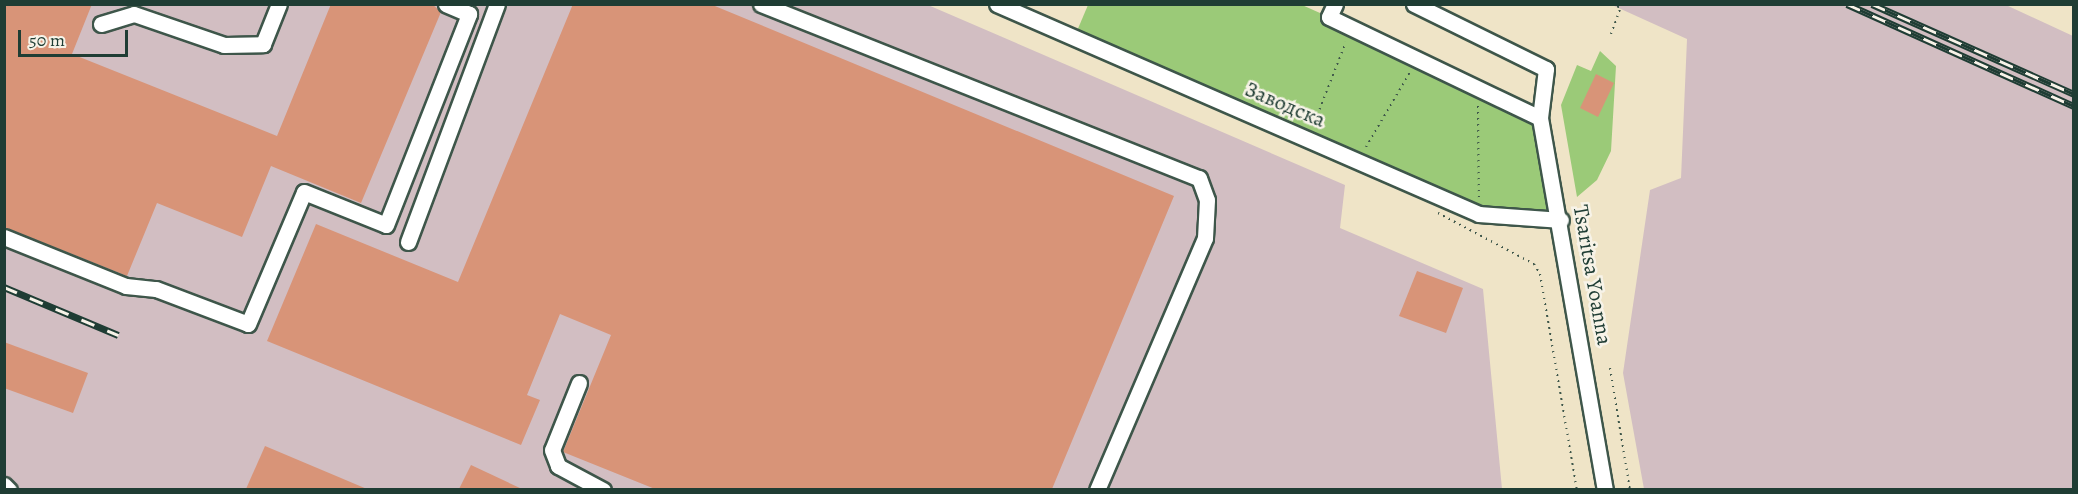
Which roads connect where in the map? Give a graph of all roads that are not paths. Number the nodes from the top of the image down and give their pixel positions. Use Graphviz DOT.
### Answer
graph roads {
  1 [pos="279,4"];
  2 [pos="446,4"];
  3 [pos="497,4"];
  4 [pos="761,4"];
  5 [pos="997,4"];
  6 [pos="1335,4"];
  7 [pos="1414,4"];
  8 [pos="101,24"];
  9 [pos="1540,118"];
  10 [pos="1560,220"];
  11 [pos="4,237"];
  12 [pos="408,242"];
  13 [pos="579,382"];
  14 [pos="4,485"];
  15 [pos="9,489"];
  16 [pos="603,489"];
  17 [pos="1097,489"];
  18 [pos="1605,489"];
  1 -- 8 [label="street"];
  2 -- 11 [label="street"];
  3 -- 12 [label="street"];
  4 -- 17 [label="street"];
  5 -- 10 [label="street, Заводска"];
  6 -- 9 [label="street"];
  7 -- 9 [label="street, Tsaritsa Yoanna"];
  9 -- 10 [label="street, Tsaritsa Yoanna"];
  10 -- 18 [label="street, Tsaritsa Yoanna"];
  13 -- 16 [label="street"];
  14 -- 15 [label="street"];
}
